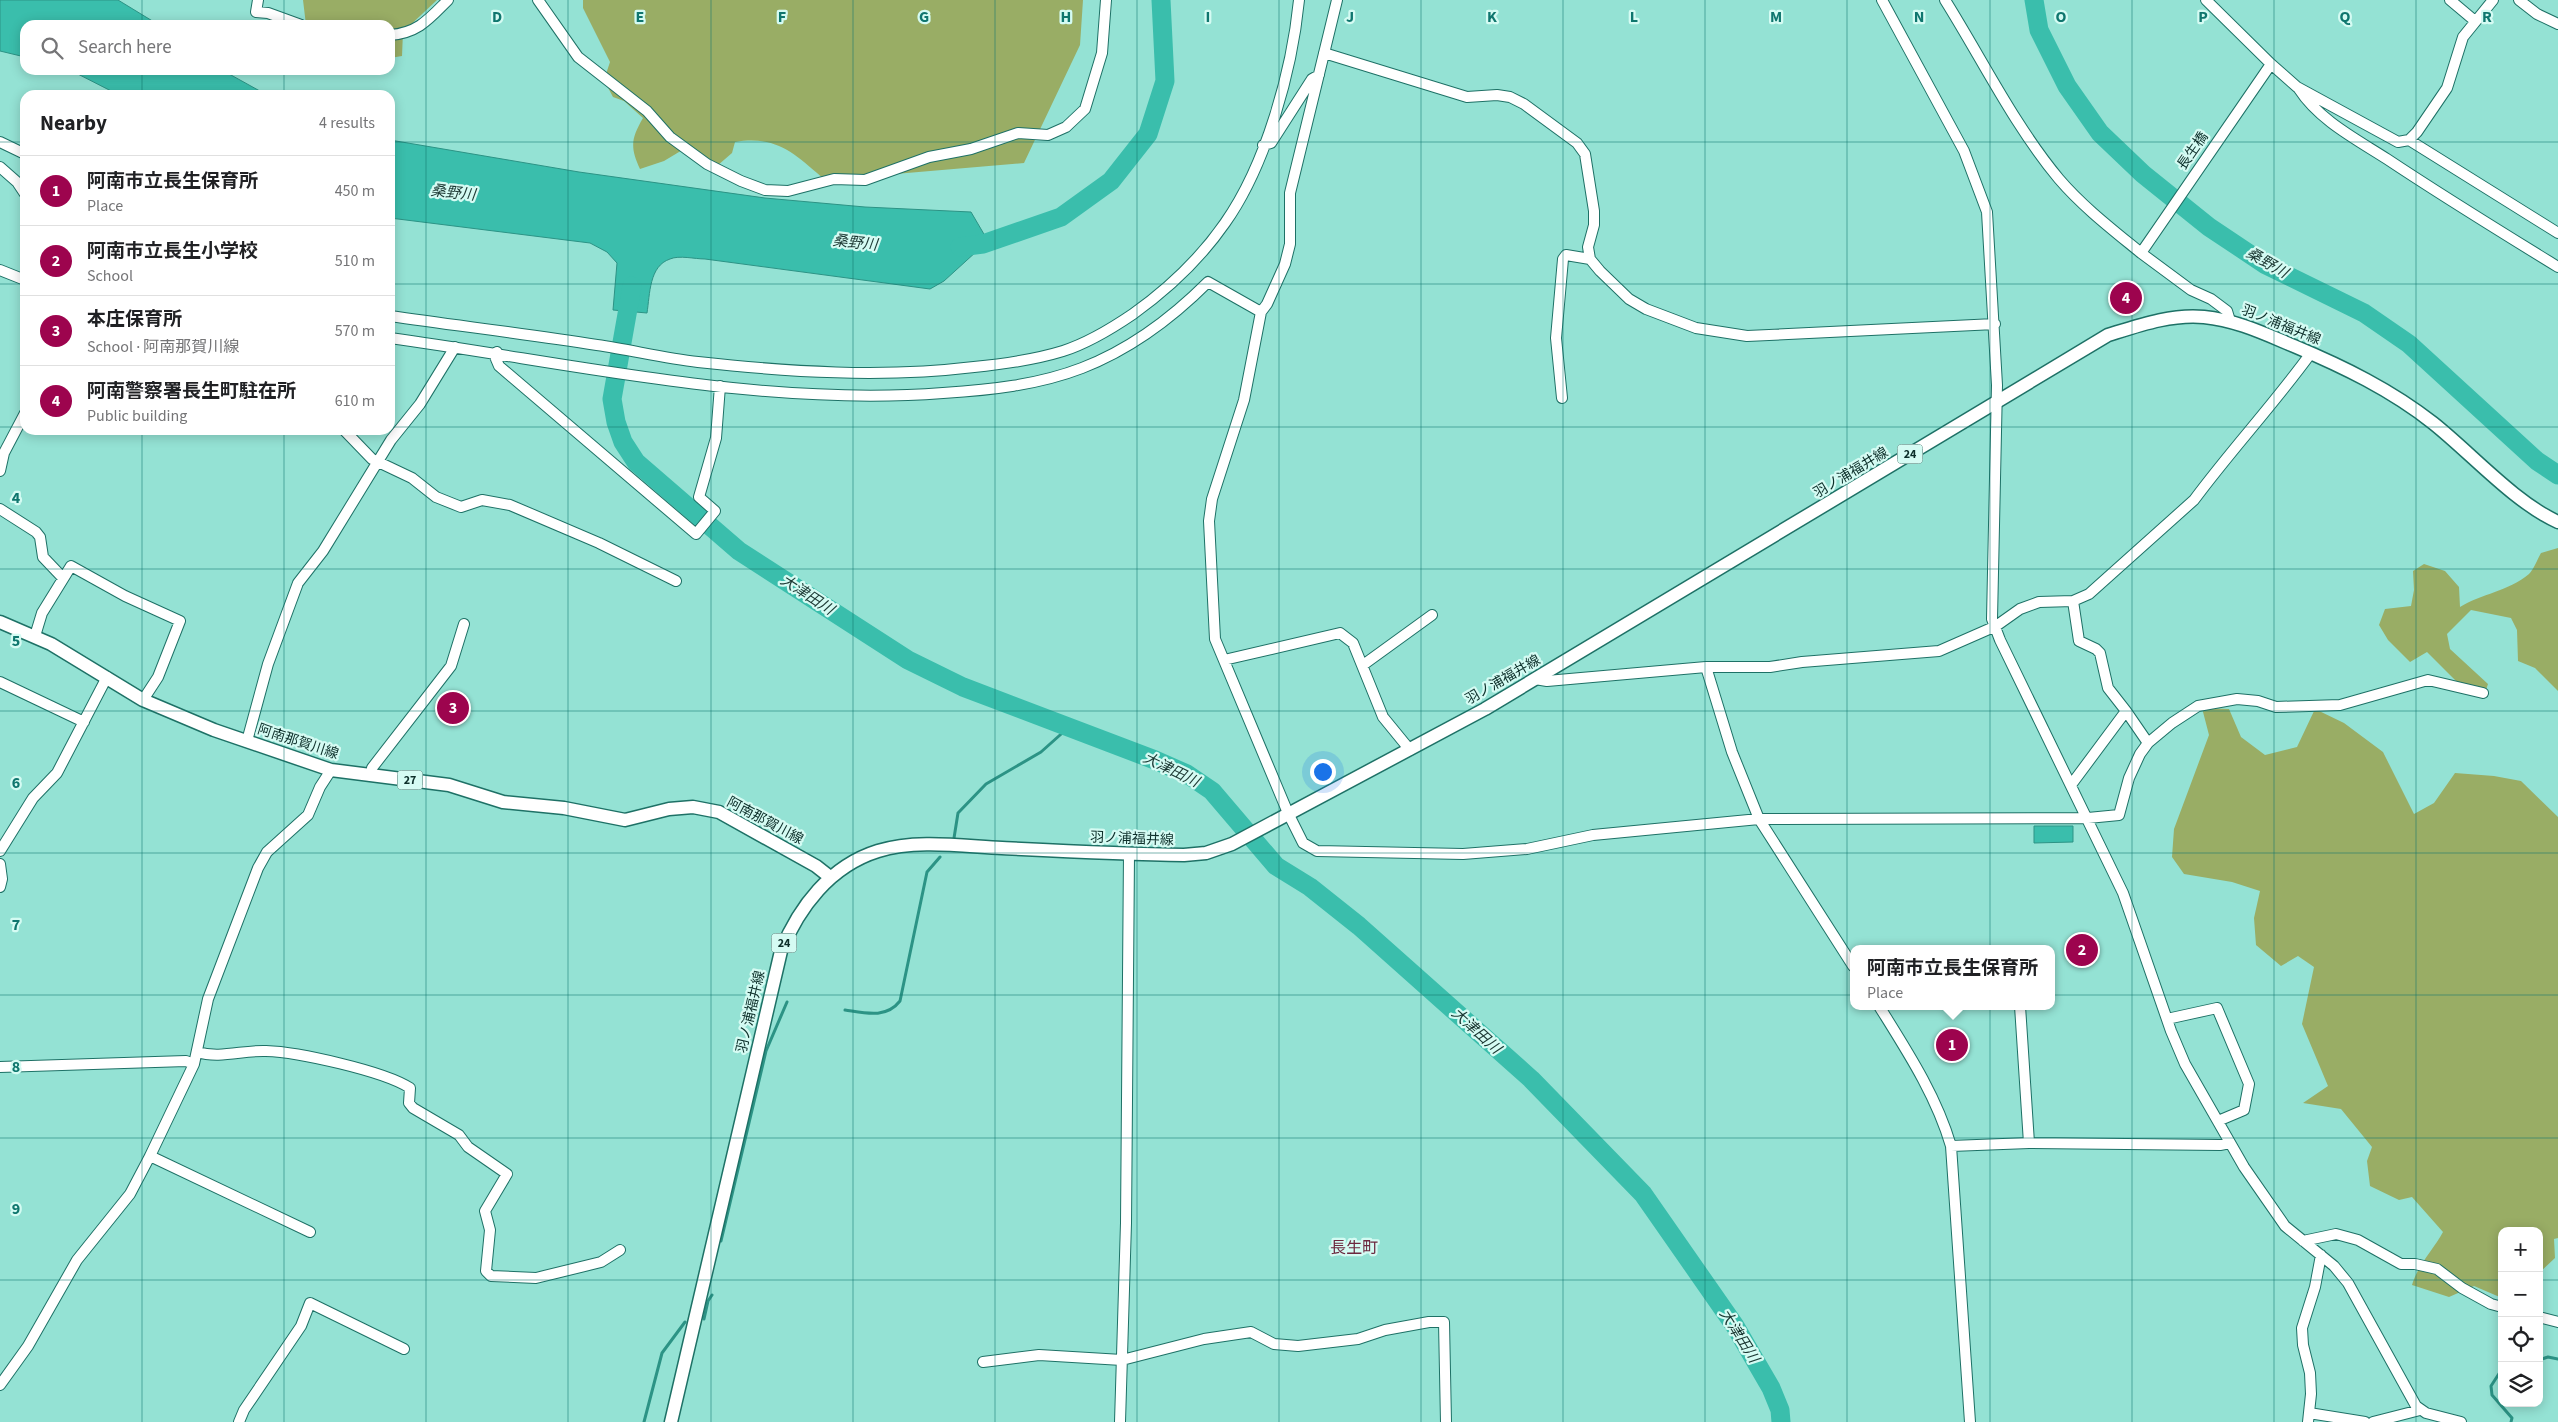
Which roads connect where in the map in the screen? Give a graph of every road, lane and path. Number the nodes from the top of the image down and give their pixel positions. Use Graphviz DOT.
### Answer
graph roads {
  1 [pos="258,0"];
  2 [pos="448,0"];
  3 [pos="538,0"];
  4 [pos="1106,0"];
  5 [pos="1299,0"];
  6 [pos="1337,0"];
  7 [pos="1882,0"];
  8 [pos="1945,0"];
  9 [pos="2206,0"];
  10 [pos="2450,0"];
  11 [pos="2493,0"];
  12 [pos="2519,0"];
  13 [pos="287,20"];
  14 [pos="2475,22"];
  15 [pos="2558,24"];
  16 [pos="395,35"];
  17 [pos="1324,53"];
  18 [pos="2268,68"];
  19 [pos="1319,75"];
  20 [pos="2297,87"];
  21 [pos="2409,140"];
  22 [pos="0,142"];
  23 [pos="1263,145"];
  24 [pos="20,152"];
  25 [pos="0,167"];
  26 [pos="20,186"];
  27 [pos="2558,232"];
  28 [pos="2143,249"];
  29 [pos="1590,259"];
  30 [pos="2558,268"];
  31 [pos="0,270"];
  32 [pos="20,278"];
  33 [pos="1261,312"];
  34 [pos="395,317"];
  35 [pos="2230,321"];
  36 [pos="1994,324"];
  37 [pos="395,339"];
  38 [pos="455,347"];
  39 [pos="497,352"];
  40 [pos="2311,353"];
  41 [pos="720,386"];
  42 [pos="1562,398"];
  43 [pos="1995,403"];
  44 [pos="20,423"];
  45 [pos="349,435"];
  46 [pos="378,462"];
  47 [pos="0,471"];
  48 [pos="0,509"];
  49 [pos="2558,522"];
  50 [pos="63,578"];
  51 [pos="676,581"];
  52 [pos="2074,601"];
  53 [pos="1432,615"];
  54 [pos="0,622"];
  55 [pos="464,624"];
  56 [pos="1996,626"];
  57 [pos="35,636"];
  58 [pos="1224,660"];
  59 [pos="1363,665"];
  60 [pos="1706,667"];
  61 [pos="107,677"];
  62 [pos="1535,679"];
  63 [pos="0,682"];
  64 [pos="2483,693"];
  65 [pos="143,700"];
  66 [pos="2126,711"];
  67 [pos="84,722"];
  68 [pos="247,741"];
  69 [pos="2148,743"];
  70 [pos="1410,750"];
  71 [pos="331,770"];
  72 [pos="371,776"];
  73 [pos="2071,785"];
  74 [pos="1288,813"];
  75 [pos="2088,818"];
  76 [pos="1759,819"];
  77 [pos="0,851"];
  78 [pos="1130,854"];
  79 [pos="0,864"];
  80 [pos="830,877"];
  81 [pos="0,887"];
  82 [pos="1850,961"];
  83 [pos="1882,1010"];
  84 [pos="2020,1010"];
  85 [pos="2167,1019"];
  86 [pos="197,1052"];
  87 [pos="194,1064"];
  88 [pos="0,1067"];
  89 [pos="2218,1121"];
  90 [pos="2029,1143"];
  91 [pos="2230,1143"];
  92 [pos="1951,1146"];
  93 [pos="150,1156"];
  94 [pos="310,1232"];
  95 [pos="2303,1241"];
  96 [pos="620,1250"];
  97 [pos="2321,1255"];
  98 [pos="2498,1306"];
  99 [pos="2543,1318"];
  100 [pos="2558,1322"];
  101 [pos="404,1349"];
  102 [pos="1122,1360"];
  103 [pos="983,1362"];
  104 [pos="0,1385"];
  105 [pos="2420,1410"];
  106 [pos="2308,1417"];
  107 [pos="239,1422"];
  108 [pos="671,1422"];
  109 [pos="1120,1422"];
  110 [pos="1446,1422"];
  111 [pos="1970,1422"];
  112 [pos="2365,1422"];
  113 [pos="2372,1422"];
  114 [pos="2461,1422"];
  1 -- 13 [label="street"];
  2 -- 16 [label="street"];
  3 -- 4 [label="street"];
  5 -- 23 [label="street"];
  6 -- 17 [label="street"];
  7 -- 36 [label="street"];
  8 -- 28 [label="street"];
  9 -- 18 [label="street"];
  10 -- 14 [label="street"];
  11 -- 14 [label="street"];
  12 -- 15 [label="street"];
  14 -- 21 [label="street"];
  17 -- 19 [label="street"];
  17 -- 29 [label="street"];
  18 -- 20 [label="street"];
  18 -- 28 [label="street, 長生橋"];
  19 -- 23 [label="street"];
  19 -- 33 [label="street"];
  20 -- 21 [label="street"];
  20 -- 30 [label="street"];
  21 -- 27 [label="street"];
  22 -- 24 [label="street"];
  23 -- 34 [label="street"];
  25 -- 26 [label="street"];
  28 -- 35 [label="street"];
  29 -- 36 [label="street"];
  29 -- 42 [label="street"];
  31 -- 32 [label="street"];
  33 -- 41 [label="street"];
  33 -- 58 [label="street"];
  35 -- 40 [label="main road, 羽ノ浦福井線 / 24"];
  35 -- 43 [label="main road, 羽ノ浦福井線 / 24"];
  36 -- 43 [label="street"];
  37 -- 38 [label="street"];
  38 -- 39 [label="street"];
  38 -- 46 [label="street"];
  39 -- 41 [label="street"];
  39 -- 41 [label="street"];
  40 -- 49 [label="main road, 羽ノ浦福井線 / 24"];
  40 -- 52 [label="street"];
  43 -- 56 [label="street"];
  43 -- 62 [label="main road, 羽ノ浦福井線 / 24"];
  44 -- 47 [label="street"];
  45 -- 46 [label="street"];
  46 -- 51 [label="street"];
  46 -- 68 [label="street"];
  48 -- 50 [label="street"];
  50 -- 57 [label="street"];
  50 -- 65 [label="street"];
  52 -- 56 [label="street"];
  52 -- 66 [label="street"];
  53 -- 59 [label="street"];
  54 -- 57 [label="main road, 阿南那賀川線 / 27"];
  55 -- 72 [label="street"];
  56 -- 60 [label="street"];
  56 -- 73 [label="street"];
  57 -- 61 [label="main road, 阿南那賀川線 / 27"];
  58 -- 59 [label="street"];
  58 -- 74 [label="street"];
  59 -- 70 [label="street"];
  60 -- 62 [label="street"];
  60 -- 76 [label="street"];
  61 -- 65 [label="main road, 阿南那賀川線 / 27"];
  61 -- 67 [label="street"];
  62 -- 70 [label="main road, 羽ノ浦福井線 / 24"];
  63 -- 67 [label="street"];
  64 -- 69 [label="street"];
  65 -- 68 [label="main road, 阿南那賀川線 / 27"];
  66 -- 69 [label="street"];
  66 -- 73 [label="street"];
  67 -- 77 [label="street"];
  68 -- 71 [label="main road, 阿南那賀川線 / 27"];
  69 -- 75 [label="street"];
  70 -- 74 [label="main road, 羽ノ浦福井線 / 24"];
  71 -- 72 [label="main road, 阿南那賀川線 / 27"];
  71 -- 86 [label="street"];
  72 -- 80 [label="main road, 阿南那賀川線 / 27"];
  73 -- 75 [label="street"];
  74 -- 76 [label="street"];
  74 -- 78 [label="main road, 羽ノ浦福井線 / 24"];
  75 -- 76 [label="street"];
  75 -- 85 [label="street"];
  76 -- 82 [label="street"];
  78 -- 80 [label="main road, 羽ノ浦福井線 / 24"];
  78 -- 102 [label="street"];
  79 -- 81 [label="street"];
  80 -- 108 [label="main road, 羽ノ浦福井線 / 24"];
  83 -- 92 [label="street"];
  84 -- 90 [label="street"];
  85 -- 89 [label="street"];
  85 -- 89 [label="street"];
  86 -- 87 [label="street"];
  86 -- 96 [label="street"];
  87 -- 88 [label="street"];
  87 -- 93 [label="street"];
  89 -- 91 [label="street"];
  90 -- 91 [label="street"];
  90 -- 92 [label="street"];
  91 -- 95 [label="street"];
  92 -- 111 [label="street"];
  93 -- 94 [label="street"];
  93 -- 104 [label="street"];
  95 -- 97 [label="street"];
  95 -- 98 [label="street"];
  97 -- 105 [label="street"];
  97 -- 106 [label="street"];
  99 -- 100 [label="street"];
  101 -- 107 [label="street"];
  102 -- 103 [label="street"];
  102 -- 109 [label="street"];
  102 -- 110 [label="street"];
  105 -- 113 [label="street"];
  105 -- 114 [label="street"];
  106 -- 112 [label="street"];
}
